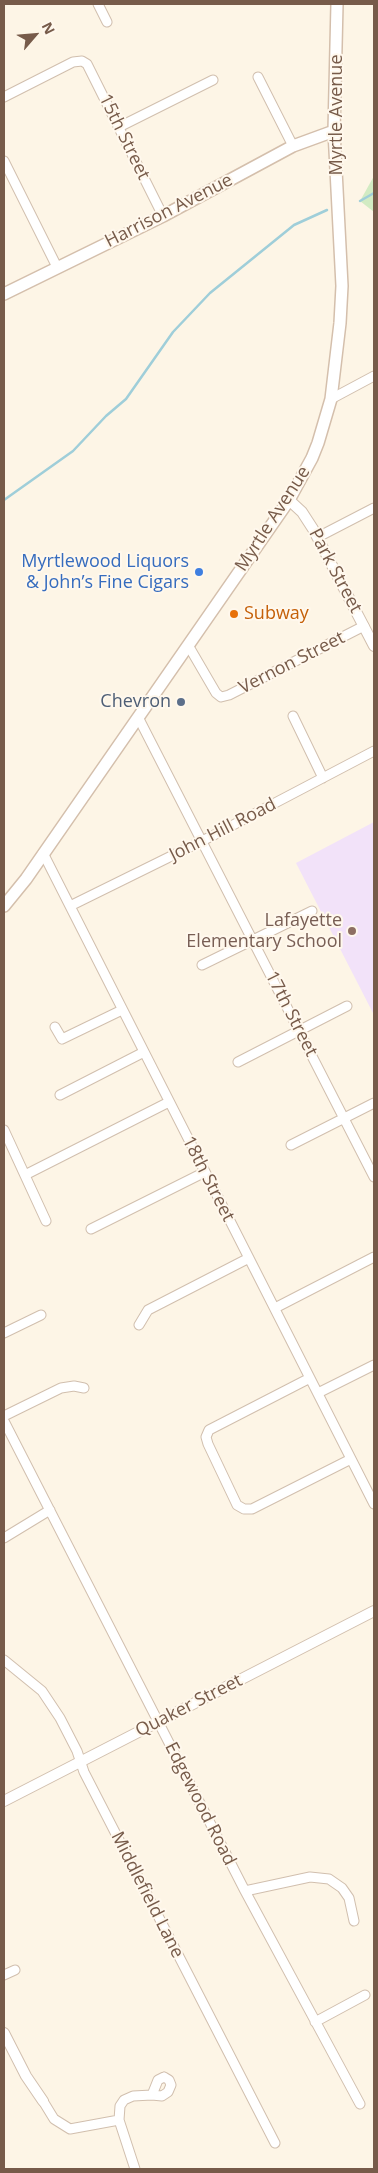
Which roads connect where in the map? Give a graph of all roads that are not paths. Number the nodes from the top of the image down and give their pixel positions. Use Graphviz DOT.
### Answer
graph roads {
  1 [pos="98,4"];
  2 [pos="337,4"];
  3 [pos="108,22"];
  4 [pos="258,77"];
  5 [pos="213,80"];
  6 [pos="4,97"];
  7 [pos="119,127"];
  8 [pos="334,131"];
  9 [pos="293,146"];
  10 [pos="4,161"];
  11 [pos="163,216"];
  12 [pos="57,266"];
  13 [pos="4,294"];
  14 [pos="374,376"];
  15 [pos="331,399"];
  16 [pos="289,500"];
  17 [pos="374,508"];
  18 [pos="318,537"];
  19 [pos="364,626"];
  20 [pos="373,642"];
  21 [pos="188,645"];
  22 [pos="293,716"];
  23 [pos="138,717"];
  24 [pos="374,751"];
  25 [pos="323,778"];
  26 [pos="202,840"];
  27 [pos="43,854"];
  28 [pos="4,906"];
  29 [pos="70,906"];
  30 [pos="312,911"];
  31 [pos="253,940"];
  32 [pos="202,965"];
  33 [pos="348,1006"];
  34 [pos="122,1010"];
  35 [pos="55,1027"];
  36 [pos="299,1030"];
  37 [pos="144,1052"];
  38 [pos="238,1062"];
  39 [pos="60,1095"];
  40 [pos="169,1102"];
  41 [pos="374,1103"];
  42 [pos="344,1118"];
  43 [pos="4,1130"];
  44 [pos="291,1146"];
  45 [pos="205,1172"];
  46 [pos="25,1175"];
  47 [pos="374,1177"];
  48 [pos="46,1221"];
  49 [pos="91,1229"];
  50 [pos="374,1257"];
  51 [pos="249,1258"];
  52 [pos="274,1308"];
  53 [pos="41,1315"];
  54 [pos="139,1325"];
  55 [pos="4,1333"];
  56 [pos="374,1365"];
  57 [pos="310,1378"];
  58 [pos="84,1388"];
  59 [pos="318,1393"];
  60 [pos="4,1416"];
  61 [pos="4,1422"];
  62 [pos="351,1459"];
  63 [pos="374,1504"];
  64 [pos="50,1510"];
  65 [pos="4,1538"];
  66 [pos="374,1611"];
  67 [pos="4,1660"];
  68 [pos="158,1722"];
  69 [pos="81,1762"];
  70 [pos="4,1801"];
  71 [pos="245,1891"];
  72 [pos="354,1921"];
  73 [pos="15,1970"];
  74 [pos="4,1975"];
  75 [pos="365,1995"];
  76 [pos="315,2022"];
  77 [pos="4,2033"];
  78 [pos="152,2095"];
  79 [pos="43,2102"];
  80 [pos="360,2104"];
  81 [pos="120,2120"];
  82 [pos="275,2143"];
  83 [pos="134,2169"];
  1 -- 3 [label="street"];
  2 -- 8 [label="main road, Myrtle Avenue"];
  4 -- 9 [label="street"];
  5 -- 7 [label="street"];
  6 -- 7 [label="street, 15th Street"];
  7 -- 11 [label="street, 15th Street"];
  8 -- 9 [label="main road, Harrison Avenue"];
  8 -- 15 [label="main road, Myrtle Avenue"];
  9 -- 11 [label="main road, Harrison Avenue"];
  10 -- 12 [label="street"];
  11 -- 12 [label="main road, Harrison Avenue"];
  12 -- 13 [label="main road, Harrison Avenue"];
  14 -- 15 [label="street"];
  15 -- 16 [label="main road, Myrtle Avenue"];
  16 -- 18 [label="street, Park Street"];
  16 -- 21 [label="main road, Myrtle Avenue"];
  17 -- 18 [label="street"];
  18 -- 19 [label="street, Park Street"];
  19 -- 20 [label="street, Park Street"];
  19 -- 21 [label="street, Vernon Street"];
  21 -- 23 [label="main road, Myrtle Avenue"];
  22 -- 25 [label="street"];
  23 -- 26 [label="street, 17th Street"];
  23 -- 27 [label="main road, Myrtle Avenue"];
  24 -- 25 [label="street, John Hill Road"];
  25 -- 26 [label="street, John Hill Road"];
  26 -- 29 [label="street, John Hill Road"];
  26 -- 31 [label="street, 17th Street"];
  27 -- 28 [label="main road, Myrtle Avenue"];
  27 -- 29 [label="street, 18th Street"];
  29 -- 34 [label="street, 18th Street"];
  30 -- 31 [label="street"];
  31 -- 32 [label="street"];
  31 -- 36 [label="street, 17th Street"];
  33 -- 36 [label="street"];
  34 -- 35 [label="street"];
  34 -- 37 [label="street, 18th Street"];
  36 -- 38 [label="street"];
  36 -- 42 [label="street, 17th Street"];
  37 -- 39 [label="street"];
  37 -- 40 [label="street, 18th Street"];
  40 -- 45 [label="street, 18th Street"];
  40 -- 46 [label="street"];
  41 -- 42 [label="street"];
  42 -- 44 [label="street"];
  42 -- 47 [label="street, 17th Street"];
  43 -- 46 [label="street"];
  45 -- 49 [label="street"];
  45 -- 51 [label="street, 18th Street"];
  46 -- 48 [label="street"];
  50 -- 52 [label="street"];
  51 -- 52 [label="street, 18th Street"];
  51 -- 54 [label="street"];
  52 -- 57 [label="street, 18th Street"];
  53 -- 55 [label="street"];
  56 -- 59 [label="street"];
  57 -- 59 [label="street, 18th Street"];
  57 -- 62 [label="street"];
  58 -- 60 [label="street"];
  59 -- 62 [label="street, 18th Street"];
  61 -- 64 [label="street, Edgewood Road"];
  62 -- 63 [label="street, 18th Street"];
  64 -- 65 [label="street"];
  64 -- 68 [label="street, Edgewood Road"];
  66 -- 68 [label="street, Quaker Street"];
  67 -- 69 [label="street, Middlefield Lane"];
  68 -- 69 [label="street, Quaker Street"];
  68 -- 71 [label="street, Edgewood Road"];
  69 -- 70 [label="street, Quaker Street"];
  69 -- 82 [label="street, Middlefield Lane"];
  71 -- 72 [label="street"];
  71 -- 76 [label="street, Edgewood Road"];
  73 -- 74 [label="street"];
  75 -- 76 [label="street"];
  76 -- 80 [label="street, Edgewood Road"];
  77 -- 79 [label="street"];
  78 -- 81 [label="street"];
  79 -- 81 [label="street"];
  81 -- 83 [label="street"];
}
